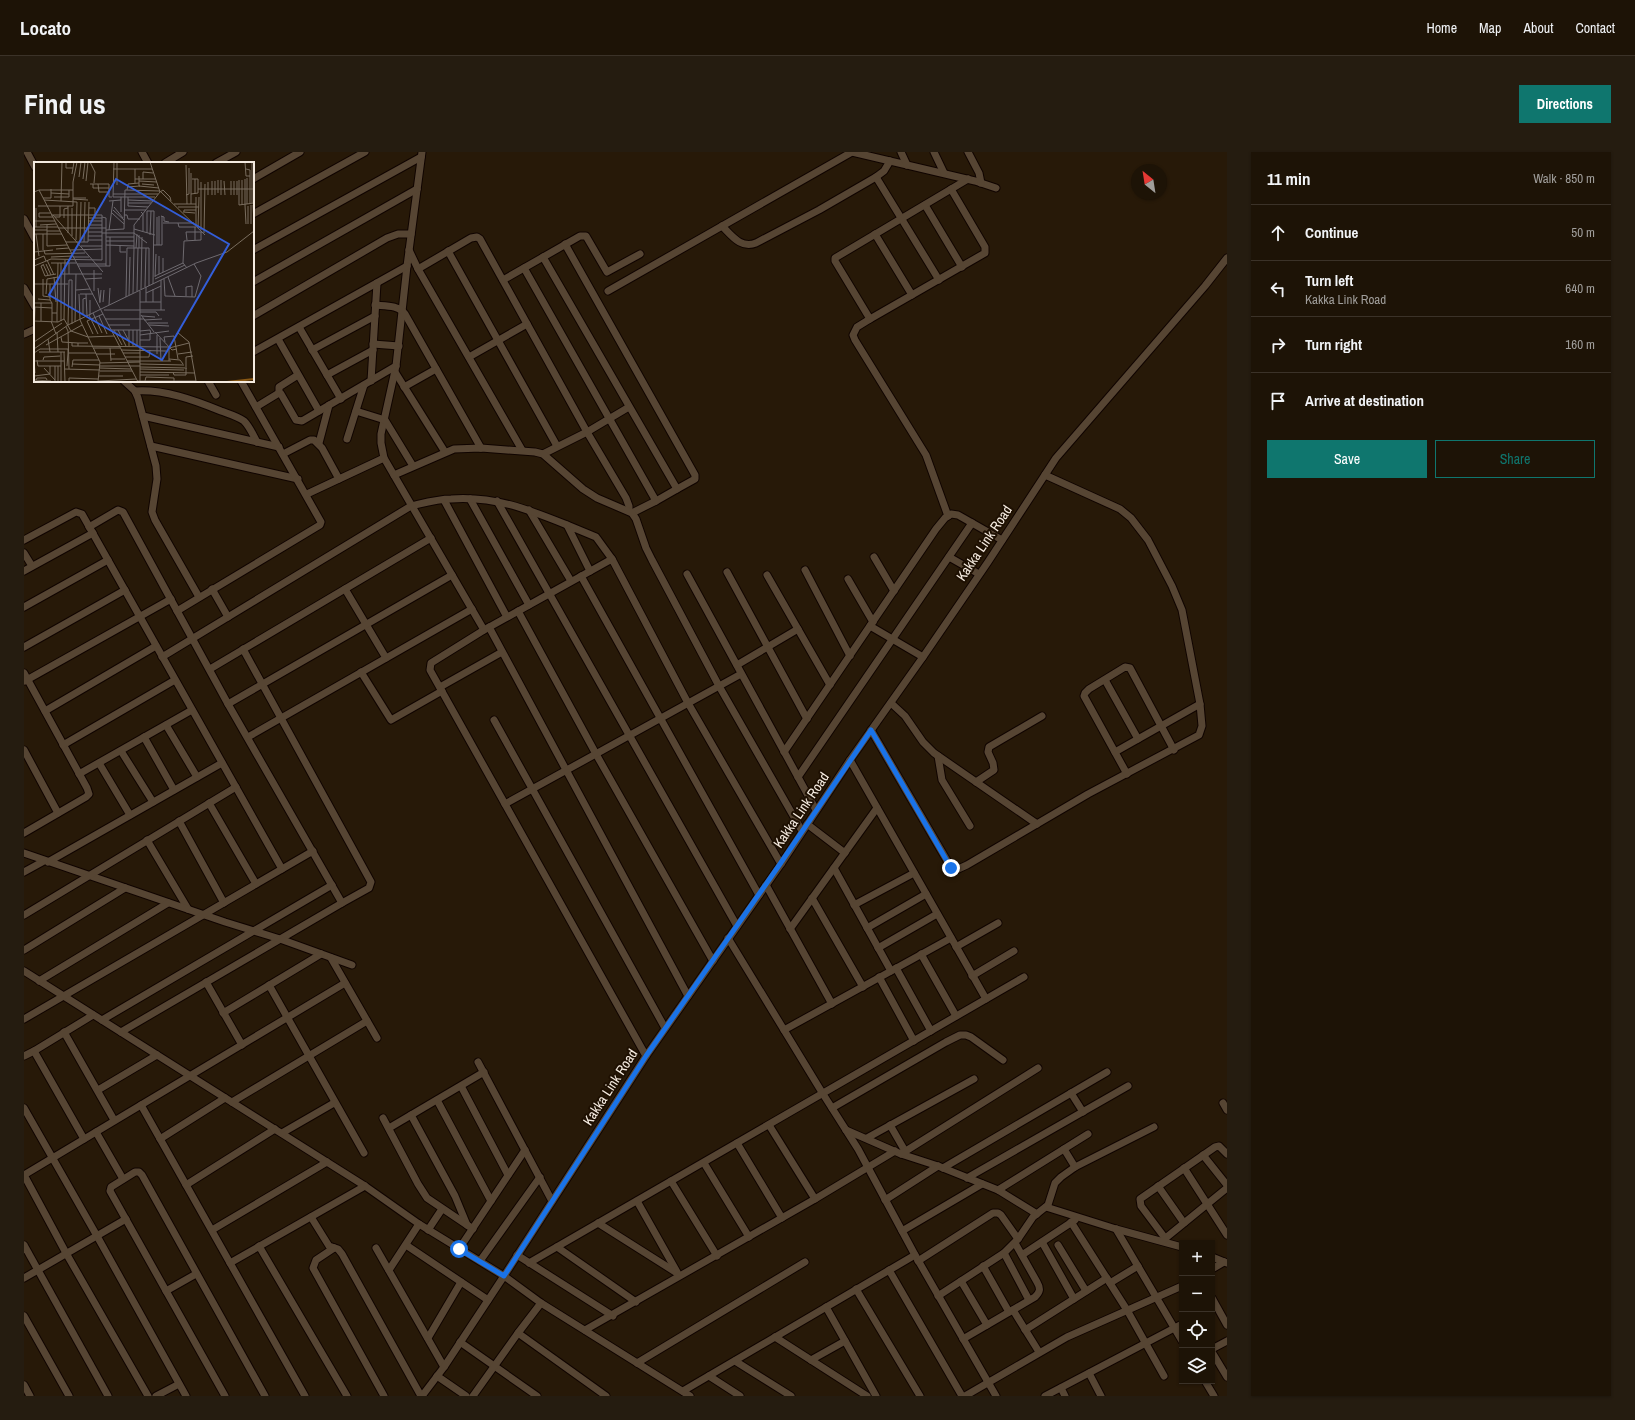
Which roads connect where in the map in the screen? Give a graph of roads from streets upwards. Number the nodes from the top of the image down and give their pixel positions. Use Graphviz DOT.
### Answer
graph roads {
  1 [pos="142,152"];
  2 [pos="183,152"];
  3 [pos="236,152"];
  4 [pos="300,152"];
  5 [pos="365,152"];
  6 [pos="852,152"];
  7 [pos="901,152"];
  8 [pos="934,152"];
  9 [pos="968,152"];
  10 [pos="421,154"];
  11 [pos="872,155"];
  12 [pos="27,156"];
  13 [pos="890,161"];
  14 [pos="147,162"];
  15 [pos="167,162"];
  16 [pos="218,162"];
  17 [pos="907,165"];
  18 [pos="34,166"];
  19 [pos="944,173"];
  20 [pos="876,177"];
  21 [pos="254,178"];
  22 [pos="968,179"];
  23 [pos="981,183"];
  24 [pos="996,188"];
  25 [pos="416,189"];
  26 [pos="951,189"];
  27 [pos="925,205"];
  28 [pos="254,213"];
  29 [pos="901,218"];
  30 [pos="24,219"];
  31 [pos="722,226"];
  32 [pos="411,234"];
  33 [pos="875,234"];
  34 [pos="34,237"];
  35 [pos="565,244"];
  36 [pos="254,249"];
  37 [pos="409,250"];
  38 [pos="448,251"];
  39 [pos="640,254"];
  40 [pos="543,256"];
  41 [pos="1227,258"];
  42 [pos="407,266"];
  43 [pos="962,267"];
  44 [pos="524,268"];
  45 [pos="418,269"];
  46 [pos="503,280"];
  47 [pos="939,280"];
  48 [pos="254,281"];
  49 [pos="377,283"];
  50 [pos="25,291"];
  51 [pos="608,291"];
  52 [pos="912,295"];
  53 [pos="34,305"];
  54 [pos="375,305"];
  55 [pos="402,310"];
  56 [pos="254,315"];
  57 [pos="375,316"];
  58 [pos="870,319"];
  59 [pos="527,324"];
  60 [pos="299,327"];
  61 [pos="34,329"];
  62 [pos="24,334"];
  63 [pos="278,338"];
  64 [pos="498,341"];
  65 [pos="399,346"];
  66 [pos="373,347"];
  67 [pos="312,350"];
  68 [pos="254,351"];
  69 [pos="469,357"];
  70 [pos="396,369"];
  71 [pos="436,369"];
  72 [pos="298,375"];
  73 [pos="327,375"];
  74 [pos="125,382"];
  75 [pos="209,382"];
  76 [pos="242,382"];
  77 [pos="367,383"];
  78 [pos="404,387"];
  79 [pos="135,391"];
  80 [pos="279,393"];
  81 [pos="216,395"];
  82 [pos="341,399"];
  83 [pos="329,405"];
  84 [pos="256,406"];
  85 [pos="629,407"];
  86 [pos="319,411"];
  87 [pos="356,411"];
  88 [pos="143,416"];
  89 [pos="609,419"];
  90 [pos="385,420"];
  91 [pos="587,432"];
  92 [pos="347,439"];
  93 [pos="256,442"];
  94 [pos="319,443"];
  95 [pos="151,446"];
  96 [pos="279,446"];
  97 [pos="557,446"];
  98 [pos="481,448"];
  99 [pos="522,450"];
  100 [pos="445,452"];
  101 [pos="283,454"];
  102 [pos="543,454"];
  103 [pos="384,458"];
  104 [pos="413,466"];
  105 [pos="394,475"];
  106 [pos="1045,475"];
  107 [pos="298,479"];
  108 [pos="339,479"];
  109 [pos="677,490"];
  110 [pos="307,494"];
  111 [pos="470,499"];
  112 [pos="444,500"];
  113 [pos="497,501"];
  114 [pos="656,501"];
  115 [pos="411,506"];
  116 [pos="529,510"];
  117 [pos="631,512"];
  118 [pos="948,516"];
  119 [pos="972,524"];
  120 [pos="567,525"];
  121 [pos="91,530"];
  122 [pos="430,538"];
  123 [pos="24,540"];
  124 [pos="1002,540"];
  125 [pos="24,553"];
  126 [pos="874,557"];
  127 [pos="949,557"];
  128 [pos="612,558"];
  129 [pos="108,560"];
  130 [pos="32,566"];
  131 [pos="805,570"];
  132 [pos="24,571"];
  133 [pos="590,571"];
  134 [pos="727,572"];
  135 [pos="687,574"];
  136 [pos="980,574"];
  137 [pos="452,575"];
  138 [pos="767,575"];
  139 [pos="580,576"];
  140 [pos="848,579"];
  141 [pos="571,581"];
  142 [pos="345,589"];
  143 [pos="125,590"];
  144 [pos="212,590"];
  145 [pos="894,591"];
  146 [pos="550,593"];
  147 [pos="199,597"];
  148 [pos="171,599"];
  149 [pos="529,605"];
  150 [pos="24,607"];
  151 [pos="472,609"];
  152 [pos="177,611"];
  153 [pos="518,611"];
  154 [pos="140,617"];
  155 [pos="228,617"];
  156 [pos="507,617"];
  157 [pos="872,624"];
  158 [pos="366,625"];
  159 [pos="486,628"];
  160 [pos="798,629"];
  161 [pos="193,638"];
  162 [pos="893,639"];
  163 [pos="156,646"];
  164 [pos="767,646"];
  165 [pos="24,647"];
  166 [pos="243,650"];
  167 [pos="502,652"];
  168 [pos="850,656"];
  169 [pos="162,657"];
  170 [pos="386,658"];
  171 [pos="923,658"];
  172 [pos="737,665"];
  173 [pos="210,669"];
  174 [pos="361,672"];
  175 [pos="742,674"];
  176 [pos="25,678"];
  177 [pos="175,680"];
  178 [pos="1105,680"];
  179 [pos="262,684"];
  180 [pos="830,685"];
  181 [pos="719,686"];
  182 [pos="441,689"];
  183 [pos="688,703"];
  184 [pos="891,703"];
  185 [pos="228,704"];
  186 [pos="1200,704"];
  187 [pos="192,710"];
  188 [pos="45,711"];
  189 [pos="1042,716"];
  190 [pos="280,719"];
  191 [pos="660,719"];
  192 [pos="807,719"];
  193 [pos="494,720"];
  194 [pos="166,725"];
  195 [pos="1161,726"];
  196 [pos="871,730"];
  197 [pos="630,736"];
  198 [pos="144,737"];
  199 [pos="248,737"];
  200 [pos="1138,739"];
  201 [pos="63,745"];
  202 [pos="24,750"];
  203 [pos="1174,750"];
  204 [pos="120,751"];
  205 [pos="784,752"];
  206 [pos="1114,752"];
  207 [pos="596,754"];
  208 [pos="938,756"];
  209 [pos="850,760"];
  210 [pos="99,763"];
  211 [pos="222,763"];
  212 [pos="565,771"];
  213 [pos="79,774"];
  214 [pos="1127,774"];
  215 [pos="197,777"];
  216 [pos="798,777"];
  217 [pos="976,782"];
  218 [pos="236,787"];
  219 [pos="532,789"];
  220 [pos="174,790"];
  221 [pos="153,802"];
  222 [pos="209,803"];
  223 [pos="504,804"];
  224 [pos="877,808"];
  225 [pos="816,810"];
  226 [pos="58,813"];
  227 [pos="130,815"];
  228 [pos="178,821"];
  229 [pos="807,824"];
  230 [pos="1037,824"];
  231 [pos="970,826"];
  232 [pos="25,831"];
  233 [pos="802,832"];
  234 [pos="147,840"];
  235 [pos="313,851"];
  236 [pos="24,853"];
  237 [pos="845,853"];
  238 [pos="46,861"];
  239 [pos="780,864"];
  240 [pos="834,868"];
  241 [pos="282,869"];
  242 [pos="24,872"];
  243 [pos="914,873"];
  244 [pos="88,876"];
  245 [pos="256,884"];
  246 [pos="332,884"];
  247 [pos="766,885"];
  248 [pos="125,888"];
  249 [pos="926,894"];
  250 [pos="759,895"];
  251 [pos="812,898"];
  252 [pos="224,902"];
  253 [pos="168,903"];
  254 [pos="342,903"];
  255 [pos="854,905"];
  256 [pos="188,909"];
  257 [pos="203,914"];
  258 [pos="937,914"];
  259 [pos="24,915"];
  260 [pos="998,923"];
  261 [pos="737,926"];
  262 [pos="867,928"];
  263 [pos="790,929"];
  264 [pos="254,931"];
  265 [pos="728,938"];
  266 [pos="951,938"];
  267 [pos="280,939"];
  268 [pos="25,947"];
  269 [pos="956,947"];
  270 [pos="878,948"];
  271 [pos="1014,951"];
  272 [pos="321,954"];
  273 [pos="921,954"];
  274 [pos="331,958"];
  275 [pos="713,961"];
  276 [pos="352,966"];
  277 [pos="894,969"];
  278 [pos="24,971"];
  279 [pos="31,975"];
  280 [pos="972,976"];
  281 [pos="879,977"];
  282 [pos="1024,977"];
  283 [pos="24,980"];
  284 [pos="39,981"];
  285 [pos="206,982"];
  286 [pos="345,983"];
  287 [pos="269,985"];
  288 [pos="863,987"];
  289 [pos="64,996"];
  290 [pos="688,996"];
  291 [pos="986,999"];
  292 [pos="832,1004"];
  293 [pos="223,1013"];
  294 [pos="93,1015"];
  295 [pos="956,1016"];
  296 [pos="288,1017"];
  297 [pos="24,1019"];
  298 [pos="102,1020"];
  299 [pos="367,1021"];
  300 [pos="665,1028"];
  301 [pos="784,1030"];
  302 [pos="931,1031"];
  303 [pos="64,1032"];
  304 [pos="121,1032"];
  305 [pos="377,1038"];
  306 [pos="914,1040"];
  307 [pos="242,1045"];
  308 [pos="34,1051"];
  309 [pos="157,1054"];
  310 [pos="24,1056"];
  311 [pos="309,1056"];
  312 [pos="646,1056"];
  313 [pos="1003,1060"];
  314 [pos="478,1062"];
  315 [pos="1038,1068"];
  316 [pos="484,1072"];
  317 [pos="1107,1072"];
  318 [pos="191,1076"];
  319 [pos="974,1079"];
  320 [pos="461,1086"];
  321 [pos="1128,1086"];
  322 [pos="98,1090"];
  323 [pos="1071,1093"];
  324 [pos="823,1094"];
  325 [pos="225,1098"];
  326 [pos="437,1100"];
  327 [pos="232,1102"];
  328 [pos="334,1103"];
  329 [pos="1223,1103"];
  330 [pos="141,1105"];
  331 [pos="24,1108"];
  332 [pos="832,1108"];
  333 [pos="1227,1110"];
  334 [pos="1083,1112"];
  335 [pos="411,1115"];
  336 [pos="383,1118"];
  337 [pos="114,1120"];
  338 [pos="768,1125"];
  339 [pos="890,1125"];
  340 [pos="1154,1127"];
  341 [pos="388,1128"];
  342 [pos="275,1129"];
  343 [pos="846,1130"];
  344 [pos="96,1132"];
  345 [pos="282,1134"];
  346 [pos="1088,1134"];
  347 [pos="867,1138"];
  348 [pos="84,1139"];
  349 [pos="160,1139"];
  350 [pos="737,1143"];
  351 [pos="1064,1149"];
  352 [pos="525,1150"];
  353 [pos="900,1152"];
  354 [pos="364,1153"];
  355 [pos="1227,1154"];
  356 [pos="1203,1155"];
  357 [pos="54,1159"];
  358 [pos="327,1162"];
  359 [pos="704,1163"];
  360 [pos="941,1167"];
  361 [pos="868,1168"];
  362 [pos="1075,1168"];
  363 [pos="1184,1168"];
  364 [pos="24,1175"];
  365 [pos="508,1175"];
  366 [pos="540,1177"];
  367 [pos="967,1178"];
  368 [pos="123,1179"];
  369 [pos="671,1181"];
  370 [pos="982,1184"];
  371 [pos="186,1185"];
  372 [pos="365,1186"];
  373 [pos="1158,1186"];
  374 [pos="1227,1186"];
  375 [pos="998,1190"];
  376 [pos="815,1199"];
  377 [pos="886,1200"];
  378 [pos="491,1201"];
  379 [pos="552,1201"];
  380 [pos="637,1201"];
  381 [pos="1207,1204"];
  382 [pos="1046,1207"];
  383 [pos="442,1209"];
  384 [pos="1037,1214"];
  385 [pos="311,1217"];
  386 [pos="1078,1217"];
  387 [pos="782,1218"];
  388 [pos="126,1219"];
  389 [pos="1071,1222"];
  390 [pos="1184,1222"];
  391 [pos="598,1223"];
  392 [pos="419,1224"];
  393 [pos="470,1227"];
  394 [pos="1116,1229"];
  395 [pos="212,1230"];
  396 [pos="428,1230"];
  397 [pos="902,1231"];
  398 [pos="1227,1235"];
  399 [pos="97,1236"];
  400 [pos="749,1237"];
  401 [pos="1163,1239"];
  402 [pos="1016,1241"];
  403 [pos="1042,1242"];
  404 [pos="24,1245"];
  405 [pos="406,1245"];
  406 [pos="1058,1245"];
  407 [pos="259,1246"];
  408 [pos="1179,1246"];
  409 [pos="557,1247"];
  410 [pos="334,1248"];
  411 [pos="376,1248"];
  412 [pos="459,1249"];
  413 [pos="66,1253"];
  414 [pos="1004,1253"];
  415 [pos="517,1255"];
  416 [pos="1022,1255"];
  417 [pos="717,1256"];
  418 [pos="917,1258"];
  419 [pos="1215,1259"];
  420 [pos="480,1261"];
  421 [pos="805,1262"];
  422 [pos="1226,1262"];
  423 [pos="230,1263"];
  424 [pos="529,1263"];
  425 [pos="983,1266"];
  426 [pos="1138,1266"];
  427 [pos="1215,1268"];
  428 [pos="38,1270"];
  429 [pos="389,1270"];
  430 [pos="889,1270"];
  431 [pos="196,1274"];
  432 [pos="678,1275"];
  433 [pos="504,1276"];
  434 [pos="24,1278"];
  435 [pos="961,1281"];
  436 [pos="1108,1281"];
  437 [pos="461,1282"];
  438 [pos="1179,1287"];
  439 [pos="856,1289"];
  440 [pos="166,1291"];
  441 [pos="1086,1291"];
  442 [pos="938,1296"];
  443 [pos="1157,1297"];
  444 [pos="1074,1299"];
  445 [pos="488,1300"];
  446 [pos="1029,1300"];
  447 [pos="636,1302"];
  448 [pos="542,1303"];
  449 [pos="826,1307"];
  450 [pos="1215,1308"];
  451 [pos="1127,1310"];
  452 [pos="1011,1311"];
  453 [pos="24,1316"];
  454 [pos="613,1316"];
  455 [pos="987,1325"];
  456 [pos="1179,1325"];
  457 [pos="1227,1325"];
  458 [pos="1174,1327"];
  459 [pos="586,1330"];
  460 [pos="1025,1330"];
  461 [pos="518,1333"];
  462 [pos="1179,1336"];
  463 [pos="775,1337"];
  464 [pos="428,1338"];
  465 [pos="963,1339"];
  466 [pos="845,1341"];
  467 [pos="1227,1341"];
  468 [pos="460,1342"];
  469 [pos="1146,1343"];
  470 [pos="1215,1349"];
  471 [pos="1039,1352"];
  472 [pos="1215,1356"];
  473 [pos="811,1360"];
  474 [pos="734,1361"];
  475 [pos="637,1363"];
  476 [pos="494,1365"];
  477 [pos="444,1367"];
  478 [pos="1089,1373"];
  479 [pos="437,1376"];
  480 [pos="709,1376"];
  481 [pos="1164,1376"];
  482 [pos="1227,1377"];
  483 [pos="988,1383"];
  484 [pos="179,1384"];
  485 [pos="1207,1384"];
  486 [pos="24,1385"];
  487 [pos="1060,1388"];
  488 [pos="683,1391"];
  489 [pos="30,1396"];
  490 [pos="69,1396"];
  491 [pos="108,1396"];
  492 [pos="148,1396"];
  493 [pos="156,1396"];
  494 [pos="186,1396"];
  495 [pos="225,1396"];
  496 [pos="265,1396"];
  497 [pos="305,1396"];
  498 [pos="346,1396"];
  499 [pos="384,1396"];
  500 [pos="422,1396"];
  501 [pos="466,1396"];
  502 [pos="472,1396"];
  503 [pos="537,1396"];
  504 [pos="606,1396"];
  505 [pos="690,1396"];
  506 [pos="740,1396"];
  507 [pos="791,1396"];
  508 [pos="867,1396"];
  509 [pos="876,1396"];
  510 [pos="920,1396"];
  511 [pos="962,1396"];
  512 [pos="965,1396"];
  513 [pos="996,1396"];
  514 [pos="1045,1396"];
  515 [pos="1065,1396"];
  516 [pos="1101,1396"];
  517 [pos="1214,1396"];
  1 -- 14 [label="street"];
  2 -- 15 [label="street"];
  3 -- 16 [label="street"];
  4 -- 21 [label="street"];
  5 -- 28 [label="street"];
  6 -- 11 [label="street"];
  6 -- 31 [label="street"];
  7 -- 17 [label="street"];
  8 -- 19 [label="street"];
  9 -- 23 [label="street"];
  10 -- 25 [label="street"];
  10 -- 36 [label="street"];
  11 -- 13 [label="street"];
  12 -- 18 [label="street"];
  13 -- 17 [label="street"];
  13 -- 20 [label="street"];
  17 -- 19 [label="street"];
  19 -- 22 [label="street"];
  20 -- 29 [label="street"];
  20 -- 31 [label="street"];
  22 -- 23 [label="street"];
  22 -- 26 [label="street"];
  23 -- 24 [label="street"];
  25 -- 32 [label="street"];
  25 -- 48 [label="street"];
  26 -- 27 [label="street"];
  26 -- 43 [label="street"];
  27 -- 29 [label="street"];
  27 -- 43 [label="street"];
  29 -- 33 [label="street"];
  29 -- 47 [label="street"];
  30 -- 34 [label="street"];
  31 -- 51 [label="street"];
  32 -- 37 [label="street"];
  32 -- 56 [label="street"];
  33 -- 52 [label="street"];
  33 -- 58 [label="street"];
  35 -- 39 [label="street"];
  35 -- 40 [label="street"];
  35 -- 109 [label="street"];
  37 -- 42 [label="street"];
  37 -- 45 [label="street"];
  38 -- 45 [label="street"];
  38 -- 46 [label="street"];
  38 -- 64 [label="street"];
  40 -- 44 [label="street"];
  40 -- 85 [label="street"];
  41 -- 106 [label="street, Kakka Link Road"];
  42 -- 49 [label="street"];
  42 -- 55 [label="street"];
  43 -- 47 [label="street"];
  44 -- 46 [label="street"];
  44 -- 89 [label="street"];
  45 -- 69 [label="street"];
  46 -- 59 [label="street"];
  47 -- 52 [label="street"];
  49 -- 54 [label="street"];
  49 -- 60 [label="street"];
  50 -- 53 [label="street"];
  52 -- 58 [label="street"];
  54 -- 55 [label="street"];
  54 -- 57 [label="street"];
  55 -- 65 [label="street"];
  55 -- 71 [label="street"];
  57 -- 66 [label="street"];
  57 -- 67 [label="street"];
  58 -- 118 [label="street"];
  59 -- 64 [label="street"];
  59 -- 91 [label="street"];
  60 -- 63 [label="street"];
  60 -- 67 [label="street"];
  61 -- 62 [label="street"];
  63 -- 68 [label="street"];
  63 -- 72 [label="street"];
  64 -- 69 [label="street"];
  64 -- 97 [label="street"];
  65 -- 66 [label="street"];
  65 -- 70 [label="street"];
  66 -- 73 [label="street"];
  66 -- 77 [label="street"];
  67 -- 73 [label="street"];
  69 -- 99 [label="street"];
  70 -- 77 [label="street"];
  70 -- 78 [label="street"];
  70 -- 90 [label="street"];
  71 -- 78 [label="street"];
  71 -- 98 [label="street"];
  72 -- 80 [label="street"];
  72 -- 86 [label="street"];
  73 -- 82 [label="street"];
  74 -- 79 [label="street"];
  75 -- 81 [label="street"];
  76 -- 84 [label="street"];
  77 -- 82 [label="street"];
  77 -- 87 [label="street"];
  78 -- 100 [label="street"];
  79 -- 88 [label="street"];
  79 -- 93 [label="street"];
  80 -- 84 [label="street"];
  80 -- 86 [label="street"];
  82 -- 83 [label="street"];
  83 -- 86 [label="street"];
  83 -- 94 [label="street"];
  84 -- 96 [label="street"];
  85 -- 89 [label="street"];
  85 -- 109 [label="street"];
  87 -- 90 [label="street"];
  87 -- 92 [label="street"];
  88 -- 93 [label="street"];
  88 -- 95 [label="street"];
  89 -- 91 [label="street"];
  89 -- 114 [label="street"];
  90 -- 103 [label="street"];
  90 -- 104 [label="street"];
  91 -- 97 [label="street"];
  91 -- 117 [label="street"];
  93 -- 96 [label="street"];
  94 -- 101 [label="street"];
  94 -- 108 [label="street"];
  95 -- 107 [label="street"];
  95 -- 147 [label="street"];
  96 -- 101 [label="street"];
  97 -- 102 [label="street"];
  98 -- 99 [label="street"];
  98 -- 100 [label="street"];
  99 -- 102 [label="street"];
  100 -- 104 [label="street"];
  101 -- 107 [label="street"];
  102 -- 117 [label="street"];
  103 -- 105 [label="street"];
  103 -- 108 [label="street"];
  104 -- 105 [label="street"];
  105 -- 115 [label="street"];
  106 -- 124 [label="street, Kakka Link Road"];
  106 -- 186 [label="street"];
  107 -- 110 [label="street"];
  108 -- 110 [label="street"];
  109 -- 114 [label="street"];
  110 -- 144 [label="street"];
  111 -- 112 [label="street"];
  111 -- 113 [label="street"];
  111 -- 149 [label="street"];
  112 -- 115 [label="street"];
  112 -- 156 [label="street"];
  113 -- 116 [label="street"];
  113 -- 146 [label="street"];
  114 -- 117 [label="street"];
  115 -- 122 [label="street"];
  115 -- 155 [label="street"];
  116 -- 120 [label="street"];
  116 -- 141 [label="street"];
  117 -- 181 [label="street"];
  118 -- 119 [label="street"];
  118 -- 145 [label="street"];
  119 -- 124 [label="street"];
  119 -- 127 [label="street"];
  120 -- 128 [label="street"];
  120 -- 133 [label="street"];
  121 -- 123 [label="street"];
  121 -- 129 [label="street"];
  121 -- 130 [label="street"];
  121 -- 148 [label="street"];
  122 -- 137 [label="street"];
  122 -- 142 [label="street"];
  124 -- 136 [label="street, Kakka Link Road"];
  125 -- 130 [label="street"];
  126 -- 145 [label="street"];
  127 -- 136 [label="street"];
  127 -- 162 [label="street"];
  128 -- 133 [label="street"];
  128 -- 183 [label="street"];
  129 -- 143 [label="street"];
  129 -- 150 [label="street"];
  130 -- 132 [label="street"];
  131 -- 168 [label="street"];
  133 -- 139 [label="street"];
  134 -- 164 [label="street"];
  135 -- 172 [label="street"];
  136 -- 171 [label="street, Kakka Link Road"];
  137 -- 151 [label="street"];
  137 -- 158 [label="street"];
  138 -- 160 [label="street"];
  139 -- 141 [label="street"];
  139 -- 191 [label="street"];
  140 -- 157 [label="street"];
  141 -- 146 [label="street"];
  142 -- 158 [label="street"];
  142 -- 166 [label="street"];
  143 -- 154 [label="street"];
  143 -- 165 [label="street"];
  144 -- 147 [label="street"];
  144 -- 155 [label="street"];
  145 -- 157 [label="street"];
  146 -- 149 [label="street"];
  146 -- 197 [label="street"];
  147 -- 152 [label="street"];
  148 -- 152 [label="street"];
  148 -- 154 [label="street"];
  149 -- 153 [label="street"];
  151 -- 159 [label="street"];
  151 -- 170 [label="street"];
  152 -- 161 [label="street"];
  153 -- 156 [label="street"];
  153 -- 207 [label="street"];
  154 -- 163 [label="street"];
  154 -- 176 [label="street"];
  155 -- 161 [label="street"];
  156 -- 159 [label="street"];
  157 -- 162 [label="street"];
  157 -- 168 [label="street"];
  158 -- 170 [label="street"];
  158 -- 179 [label="street"];
  159 -- 167 [label="street"];
  159 -- 182 [label="street"];
  160 -- 164 [label="street"];
  160 -- 180 [label="street"];
  161 -- 169 [label="street"];
  161 -- 173 [label="street"];
  162 -- 171 [label="street"];
  162 -- 216 [label="street"];
  163 -- 169 [label="street"];
  163 -- 188 [label="street"];
  164 -- 172 [label="street"];
  164 -- 192 [label="street"];
  166 -- 173 [label="street"];
  166 -- 179 [label="street"];
  167 -- 182 [label="street"];
  167 -- 212 [label="street"];
  168 -- 180 [label="street"];
  169 -- 177 [label="street"];
  170 -- 174 [label="street"];
  171 -- 184 [label="street, Kakka Link Road"];
  172 -- 175 [label="street"];
  173 -- 185 [label="street"];
  174 -- 182 [label="street"];
  174 -- 190 [label="street"];
  175 -- 181 [label="street"];
  175 -- 205 [label="street"];
  176 -- 188 [label="street"];
  177 -- 187 [label="street"];
  177 -- 201 [label="street"];
  178 -- 195 [label="street"];
  178 -- 200 [label="street"];
  178 -- 206 [label="street"];
  179 -- 185 [label="street"];
  179 -- 190 [label="street"];
  180 -- 192 [label="street"];
  181 -- 183 [label="street"];
  181 -- 233 [label="street"];
  182 -- 223 [label="street"];
  183 -- 191 [label="street"];
  183 -- 239 [label="street"];
  184 -- 196 [label="street, Kakka Link Road"];
  184 -- 208 [label="street"];
  185 -- 199 [label="street"];
  186 -- 195 [label="street"];
  186 -- 203 [label="street"];
  187 -- 194 [label="street"];
  187 -- 211 [label="street"];
  188 -- 201 [label="street"];
  189 -- 217 [label="street"];
  190 -- 199 [label="street"];
  190 -- 254 [label="street"];
  191 -- 197 [label="street"];
  191 -- 250 [label="street"];
  192 -- 205 [label="street"];
  193 -- 219 [label="street"];
  194 -- 198 [label="street"];
  194 -- 215 [label="street"];
  195 -- 200 [label="street"];
  195 -- 203 [label="street"];
  196 -- 209 [label="street, Kakka Link Road"];
  196 -- 230 [label="street"];
  197 -- 207 [label="street"];
  197 -- 261 [label="street"];
  198 -- 204 [label="street"];
  198 -- 220 [label="street"];
  199 -- 235 [label="street"];
  200 -- 206 [label="street"];
  201 -- 213 [label="street"];
  202 -- 226 [label="street"];
  203 -- 214 [label="street"];
  204 -- 210 [label="street"];
  204 -- 221 [label="street"];
  205 -- 216 [label="street"];
  206 -- 214 [label="street"];
  207 -- 212 [label="street"];
  207 -- 275 [label="street"];
  208 -- 217 [label="street"];
  208 -- 231 [label="street"];
  209 -- 224 [label="street"];
  209 -- 225 [label="street, Kakka Link Road"];
  210 -- 213 [label="street"];
  210 -- 227 [label="street"];
  211 -- 215 [label="street"];
  211 -- 218 [label="street"];
  212 -- 219 [label="street"];
  212 -- 290 [label="street"];
  213 -- 226 [label="street"];
  214 -- 230 [label="street"];
  215 -- 220 [label="street"];
  216 -- 225 [label="street"];
  217 -- 230 [label="street"];
  218 -- 222 [label="street"];
  218 -- 241 [label="street"];
  219 -- 223 [label="street"];
  219 -- 300 [label="street"];
  220 -- 221 [label="street"];
  221 -- 227 [label="street"];
  222 -- 228 [label="street"];
  222 -- 245 [label="street"];
  223 -- 312 [label="street"];
  224 -- 237 [label="street"];
  224 -- 243 [label="street"];
  225 -- 229 [label="street, Kakka Link Road"];
  226 -- 232 [label="street"];
  227 -- 238 [label="street"];
  228 -- 234 [label="street"];
  228 -- 252 [label="street"];
  229 -- 233 [label="street, Kakka Link Road"];
  229 -- 237 [label="street"];
  233 -- 239 [label="street, Kakka Link Road"];
  234 -- 244 [label="street"];
  234 -- 256 [label="street"];
  235 -- 241 [label="street"];
  235 -- 246 [label="street"];
  236 -- 238 [label="street"];
  237 -- 240 [label="street"];
  238 -- 242 [label="street"];
  238 -- 244 [label="street"];
  239 -- 247 [label="street, Kakka Link Road"];
  240 -- 251 [label="street"];
  240 -- 255 [label="street"];
  241 -- 245 [label="street"];
  243 -- 249 [label="street"];
  243 -- 255 [label="street"];
  244 -- 248 [label="street"];
  244 -- 259 [label="street"];
  245 -- 252 [label="street"];
  246 -- 254 [label="street"];
  246 -- 264 [label="street"];
  247 -- 250 [label="street, Kakka Link Road"];
  247 -- 263 [label="street"];
  248 -- 253 [label="street"];
  248 -- 268 [label="street"];
  249 -- 258 [label="street"];
  249 -- 262 [label="street"];
  250 -- 261 [label="street, Kakka Link Road"];
  251 -- 263 [label="street"];
  251 -- 288 [label="street"];
  252 -- 257 [label="street"];
  253 -- 256 [label="street"];
  253 -- 284 [label="street"];
  254 -- 267 [label="street"];
  255 -- 262 [label="street"];
  256 -- 257 [label="street"];
  257 -- 264 [label="street"];
  257 -- 289 [label="street"];
  258 -- 266 [label="street"];
  258 -- 270 [label="street"];
  260 -- 269 [label="street"];
  261 -- 265 [label="street, Kakka Link Road"];
  262 -- 270 [label="street"];
  263 -- 292 [label="street"];
  264 -- 267 [label="street"];
  264 -- 298 [label="street"];
  265 -- 275 [label="street, Kakka Link Road"];
  265 -- 301 [label="street"];
  266 -- 269 [label="street"];
  266 -- 273 [label="street"];
  267 -- 272 [label="street"];
  267 -- 285 [label="street"];
  269 -- 280 [label="street"];
  270 -- 277 [label="street"];
  271 -- 280 [label="street"];
  272 -- 274 [label="street"];
  272 -- 287 [label="street"];
  273 -- 277 [label="street"];
  273 -- 295 [label="street"];
  274 -- 276 [label="street"];
  274 -- 286 [label="street"];
  275 -- 290 [label="street, Kakka Link Road"];
  277 -- 281 [label="street"];
  277 -- 302 [label="street"];
  278 -- 279 [label="street"];
  279 -- 283 [label="street"];
  279 -- 284 [label="street"];
  280 -- 291 [label="street"];
  281 -- 288 [label="street"];
  281 -- 306 [label="street"];
  282 -- 291 [label="street"];
  284 -- 289 [label="street"];
  285 -- 293 [label="street"];
  285 -- 304 [label="street"];
  286 -- 296 [label="street"];
  286 -- 299 [label="street"];
  287 -- 293 [label="street"];
  287 -- 296 [label="street"];
  288 -- 292 [label="street"];
  289 -- 294 [label="street"];
  289 -- 297 [label="street"];
  290 -- 300 [label="street, Kakka Link Road"];
  291 -- 295 [label="street"];
  292 -- 301 [label="street"];
  293 -- 307 [label="street"];
  294 -- 298 [label="street"];
  294 -- 303 [label="street"];
  295 -- 302 [label="street"];
  296 -- 307 [label="street"];
  296 -- 311 [label="street"];
  298 -- 304 [label="street"];
  299 -- 305 [label="street"];
  299 -- 311 [label="street"];
  300 -- 312 [label="street, Kakka Link Road"];
  301 -- 324 [label="street"];
  302 -- 306 [label="street"];
  303 -- 308 [label="street"];
  303 -- 322 [label="street"];
  304 -- 309 [label="street"];
  306 -- 324 [label="street"];
  307 -- 318 [label="street"];
  308 -- 310 [label="street"];
  308 -- 348 [label="street"];
  309 -- 318 [label="street"];
  309 -- 322 [label="street"];
  311 -- 327 [label="street"];
  311 -- 328 [label="street"];
  312 -- 379 [label="street, Kakka Link Road"];
  313 -- 332 [label="street"];
  314 -- 316 [label="street"];
  315 -- 353 [label="street"];
  316 -- 320 [label="street"];
  316 -- 352 [label="street"];
  317 -- 323 [label="street"];
  318 -- 325 [label="street"];
  318 -- 330 [label="street"];
  319 -- 339 [label="street"];
  320 -- 326 [label="street"];
  320 -- 365 [label="street"];
  321 -- 334 [label="street"];
  322 -- 337 [label="street"];
  323 -- 334 [label="street"];
  323 -- 360 [label="street"];
  324 -- 332 [label="street"];
  324 -- 338 [label="street"];
  325 -- 327 [label="street"];
  325 -- 349 [label="street"];
  326 -- 335 [label="street"];
  326 -- 378 [label="street"];
  327 -- 342 [label="street"];
  328 -- 345 [label="street"];
  328 -- 354 [label="street"];
  329 -- 333 [label="street"];
  330 -- 337 [label="street"];
  330 -- 349 [label="street"];
  331 -- 357 [label="street"];
  332 -- 343 [label="street"];
  334 -- 367 [label="street"];
  335 -- 341 [label="street"];
  335 -- 393 [label="street"];
  336 -- 341 [label="street"];
  337 -- 344 [label="street"];
  338 -- 350 [label="street"];
  338 -- 376 [label="street"];
  339 -- 347 [label="street"];
  339 -- 353 [label="street"];
  340 -- 362 [label="street"];
  341 -- 383 [label="street"];
  342 -- 345 [label="street"];
  342 -- 371 [label="street"];
  343 -- 347 [label="street"];
  343 -- 361 [label="street"];
  344 -- 348 [label="street"];
  344 -- 368 [label="street"];
  345 -- 358 [label="street"];
  346 -- 351 [label="street"];
  347 -- 353 [label="street"];
  348 -- 357 [label="street"];
  349 -- 371 [label="street"];
  350 -- 359 [label="street"];
  350 -- 387 [label="street"];
  351 -- 362 [label="street"];
  351 -- 375 [label="street"];
  352 -- 365 [label="street"];
  352 -- 366 [label="street"];
  353 -- 360 [label="street"];
  353 -- 361 [label="street"];
  355 -- 356 [label="street"];
  356 -- 363 [label="street"];
  356 -- 374 [label="street"];
  357 -- 364 [label="street"];
  357 -- 399 [label="street"];
  358 -- 372 [label="street"];
  358 -- 395 [label="street"];
  359 -- 369 [label="street"];
  359 -- 400 [label="street"];
  360 -- 367 [label="street"];
  360 -- 377 [label="street"];
  361 -- 376 [label="street"];
  361 -- 377 [label="street"];
  362 -- 382 [label="street"];
  363 -- 373 [label="street"];
  363 -- 381 [label="street"];
  364 -- 413 [label="street"];
  365 -- 378 [label="street"];
  366 -- 379 [label="street"];
  366 -- 420 [label="street"];
  367 -- 370 [label="street"];
  368 -- 388 [label="street"];
  368 -- 431 [label="street"];
  369 -- 380 [label="street"];
  369 -- 417 [label="street"];
  370 -- 375 [label="street"];
  370 -- 397 [label="street"];
  371 -- 395 [label="street"];
  372 -- 385 [label="street"];
  372 -- 392 [label="street"];
  373 -- 390 [label="street"];
  373 -- 401 [label="street"];
  374 -- 381 [label="street"];
  375 -- 384 [label="street"];
  376 -- 387 [label="street"];
  377 -- 397 [label="street"];
  378 -- 393 [label="street"];
  379 -- 415 [label="street, Kakka Link Road"];
  380 -- 391 [label="street"];
  380 -- 432 [label="street"];
  381 -- 390 [label="street"];
  381 -- 398 [label="street"];
  382 -- 384 [label="street"];
  382 -- 386 [label="street"];
  383 -- 393 [label="street"];
  383 -- 396 [label="street"];
  384 -- 402 [label="street"];
  385 -- 407 [label="street"];
  385 -- 410 [label="street"];
  386 -- 389 [label="street"];
  386 -- 394 [label="street"];
  387 -- 400 [label="street"];
  388 -- 399 [label="street"];
  388 -- 440 [label="street"];
  389 -- 403 [label="street"];
  389 -- 436 [label="street"];
  390 -- 401 [label="street"];
  391 -- 409 [label="street"];
  391 -- 432 [label="street"];
  392 -- 396 [label="street"];
  392 -- 405 [label="street"];
  393 -- 412 [label="street"];
  394 -- 401 [label="street"];
  394 -- 426 [label="street"];
  395 -- 423 [label="street"];
  396 -- 412 [label="street"];
  397 -- 418 [label="street"];
  399 -- 413 [label="street"];
  399 -- 484 [label="street"];
  400 -- 417 [label="street"];
  401 -- 408 [label="street"];
  402 -- 414 [label="street"];
  402 -- 416 [label="street"];
  402 -- 418 [label="street"];
  403 -- 416 [label="street"];
  403 -- 444 [label="street"];
  404 -- 428 [label="street"];
  405 -- 429 [label="street"];
  405 -- 437 [label="street"];
  406 -- 441 [label="street"];
  407 -- 423 [label="street"];
  407 -- 498 [label="street"];
  409 -- 424 [label="street"];
  409 -- 447 [label="street"];
  410 -- 499 [label="street"];
  410 -- 500 [label="street"];
  411 -- 429 [label="street"];
  412 -- 420 [label="street"];
  413 -- 428 [label="street"];
  413 -- 492 [label="street"];
  414 -- 425 [label="street"];
  414 -- 446 [label="street"];
  415 -- 424 [label="street"];
  415 -- 433 [label="street, Kakka Link Road"];
  416 -- 446 [label="street"];
  417 -- 432 [label="street"];
  418 -- 430 [label="street"];
  418 -- 442 [label="street"];
  419 -- 422 [label="street"];
  420 -- 433 [label="street"];
  421 -- 475 [label="street"];
  422 -- 427 [label="street"];
  423 -- 497 [label="street"];
  424 -- 454 [label="street"];
  425 -- 435 [label="street"];
  425 -- 452 [label="street"];
  426 -- 436 [label="street"];
  426 -- 443 [label="street"];
  428 -- 434 [label="street"];
  428 -- 491 [label="street"];
  429 -- 464 [label="street"];
  430 -- 439 [label="street"];
  430 -- 511 [label="street"];
  431 -- 440 [label="street"];
  431 -- 496 [label="street"];
  432 -- 447 [label="street"];
  433 -- 445 [label="street, Kakka Link Road"];
  433 -- 448 [label="street"];
  435 -- 442 [label="street"];
  435 -- 455 [label="street"];
  436 -- 441 [label="street"];
  436 -- 451 [label="street"];
  437 -- 445 [label="street"];
  437 -- 464 [label="street"];
  438 -- 443 [label="street"];
  439 -- 449 [label="street"];
  439 -- 510 [label="street"];
  440 -- 495 [label="street"];
  441 -- 444 [label="street"];
  442 -- 465 [label="street"];
  443 -- 451 [label="street"];
  443 -- 458 [label="street"];
  444 -- 460 [label="street"];
  445 -- 468 [label="street, Kakka Link Road"];
  446 -- 452 [label="street"];
  447 -- 454 [label="street"];
  448 -- 459 [label="street"];
  448 -- 461 [label="street"];
  449 -- 463 [label="street"];
  449 -- 466 [label="street"];
  450 -- 457 [label="street"];
  451 -- 469 [label="street"];
  451 -- 471 [label="street"];
  452 -- 455 [label="street"];
  452 -- 460 [label="street"];
  453 -- 490 [label="street"];
  454 -- 459 [label="street"];
  455 -- 465 [label="street"];
  456 -- 458 [label="street"];
  458 -- 462 [label="street"];
  458 -- 469 [label="street"];
  459 -- 475 [label="street"];
  460 -- 471 [label="street"];
  461 -- 476 [label="street"];
  461 -- 504 [label="street"];
  463 -- 473 [label="street"];
  463 -- 474 [label="street"];
  464 -- 477 [label="street"];
  465 -- 483 [label="street"];
  466 -- 473 [label="street"];
  466 -- 509 [label="street"];
  467 -- 470 [label="street"];
  468 -- 476 [label="street"];
  468 -- 477 [label="street, Kakka Link Road"];
  469 -- 478 [label="street"];
  469 -- 481 [label="street"];
  471 -- 483 [label="street"];
  472 -- 482 [label="street"];
  473 -- 508 [label="street"];
  474 -- 480 [label="street"];
  474 -- 507 [label="street"];
  475 -- 488 [label="street"];
  476 -- 502 [label="street"];
  476 -- 503 [label="street"];
  477 -- 479 [label="street, Kakka Link Road"];
  478 -- 487 [label="street"];
  478 -- 516 [label="street"];
  479 -- 500 [label="street, Kakka Link Road"];
  479 -- 501 [label="street"];
  480 -- 488 [label="street"];
  480 -- 506 [label="street"];
  483 -- 512 [label="street"];
  483 -- 513 [label="street"];
  484 -- 493 [label="street"];
  484 -- 494 [label="street"];
  485 -- 517 [label="street"];
  486 -- 489 [label="street"];
  487 -- 514 [label="street"];
  487 -- 515 [label="street"];
  488 -- 505 [label="street"];
}
